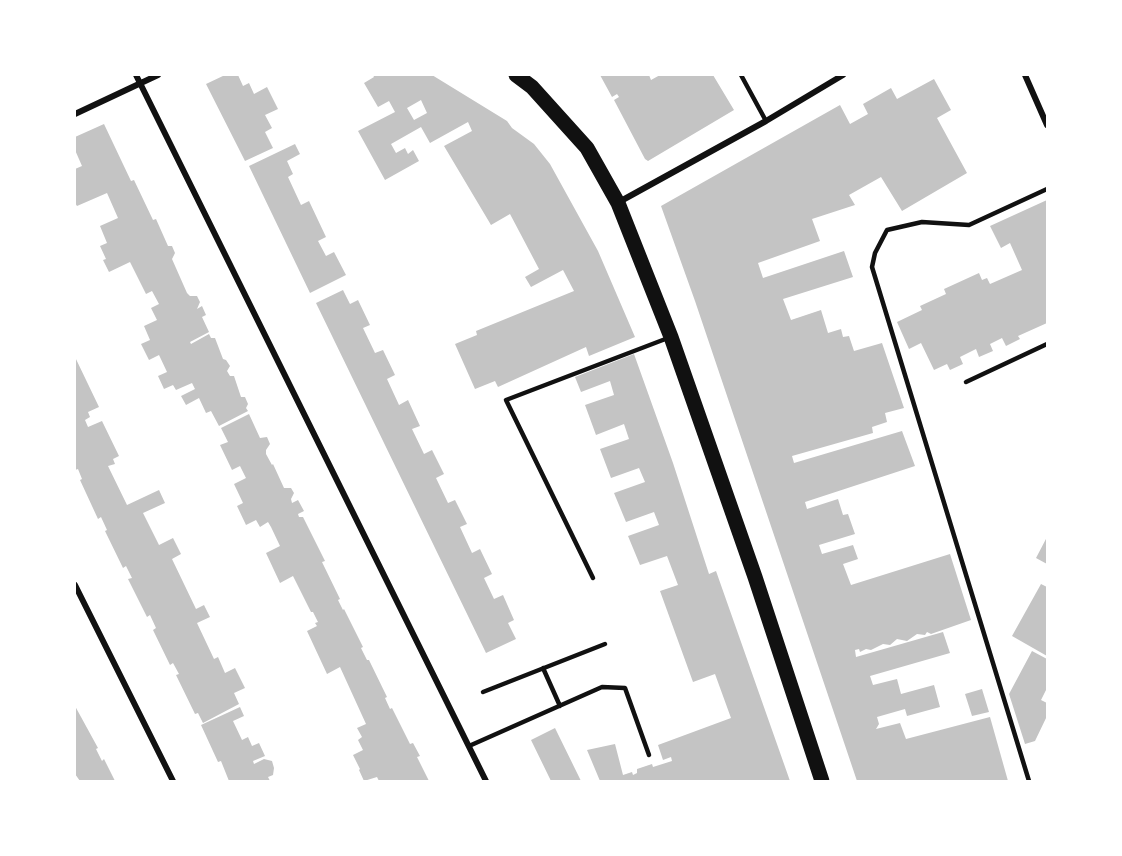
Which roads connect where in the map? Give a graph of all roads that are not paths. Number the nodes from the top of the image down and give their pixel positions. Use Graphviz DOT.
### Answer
graph roads {
  1 [pos="136,75"];
  2 [pos="158,75"];
  3 [pos="516,75"];
  4 [pos="741,75"];
  5 [pos="843,75"];
  6 [pos="1025,75"];
  7 [pos="140,83"];
  8 [pos="75,114"];
  9 [pos="766,122"];
  10 [pos="1047,125"];
  11 [pos="1047,189"];
  12 [pos="618,203"];
  13 [pos="671,337"];
  14 [pos="1047,344"];
  15 [pos="966,382"];
  16 [pos="593,578"];
  17 [pos="75,585"];
  18 [pos="605,644"];
  19 [pos="543,668"];
  20 [pos="483,692"];
  21 [pos="560,706"];
  22 [pos="469,746"];
  23 [pos="649,755"];
  24 [pos="173,781"];
  25 [pos="486,781"];
  26 [pos="822,781"];
  27 [pos="1029,781"];
  1 -- 7 [label="street"];
  2 -- 7 [label="street"];
  3 -- 12 [label="main road"];
  4 -- 9 [label="lane"];
  5 -- 9 [label="street"];
  6 -- 10 [label="street"];
  7 -- 8 [label="street"];
  7 -- 22 [label="street"];
  9 -- 12 [label="street"];
  11 -- 27 [label="lane"];
  12 -- 13 [label="main road"];
  13 -- 16 [label="lane"];
  13 -- 26 [label="main road"];
  14 -- 15 [label="lane"];
  17 -- 24 [label="street"];
  18 -- 19 [label="lane"];
  19 -- 20 [label="lane"];
  19 -- 21 [label="lane"];
  21 -- 22 [label="lane"];
  21 -- 23 [label="lane"];
  22 -- 25 [label="street"];
}
